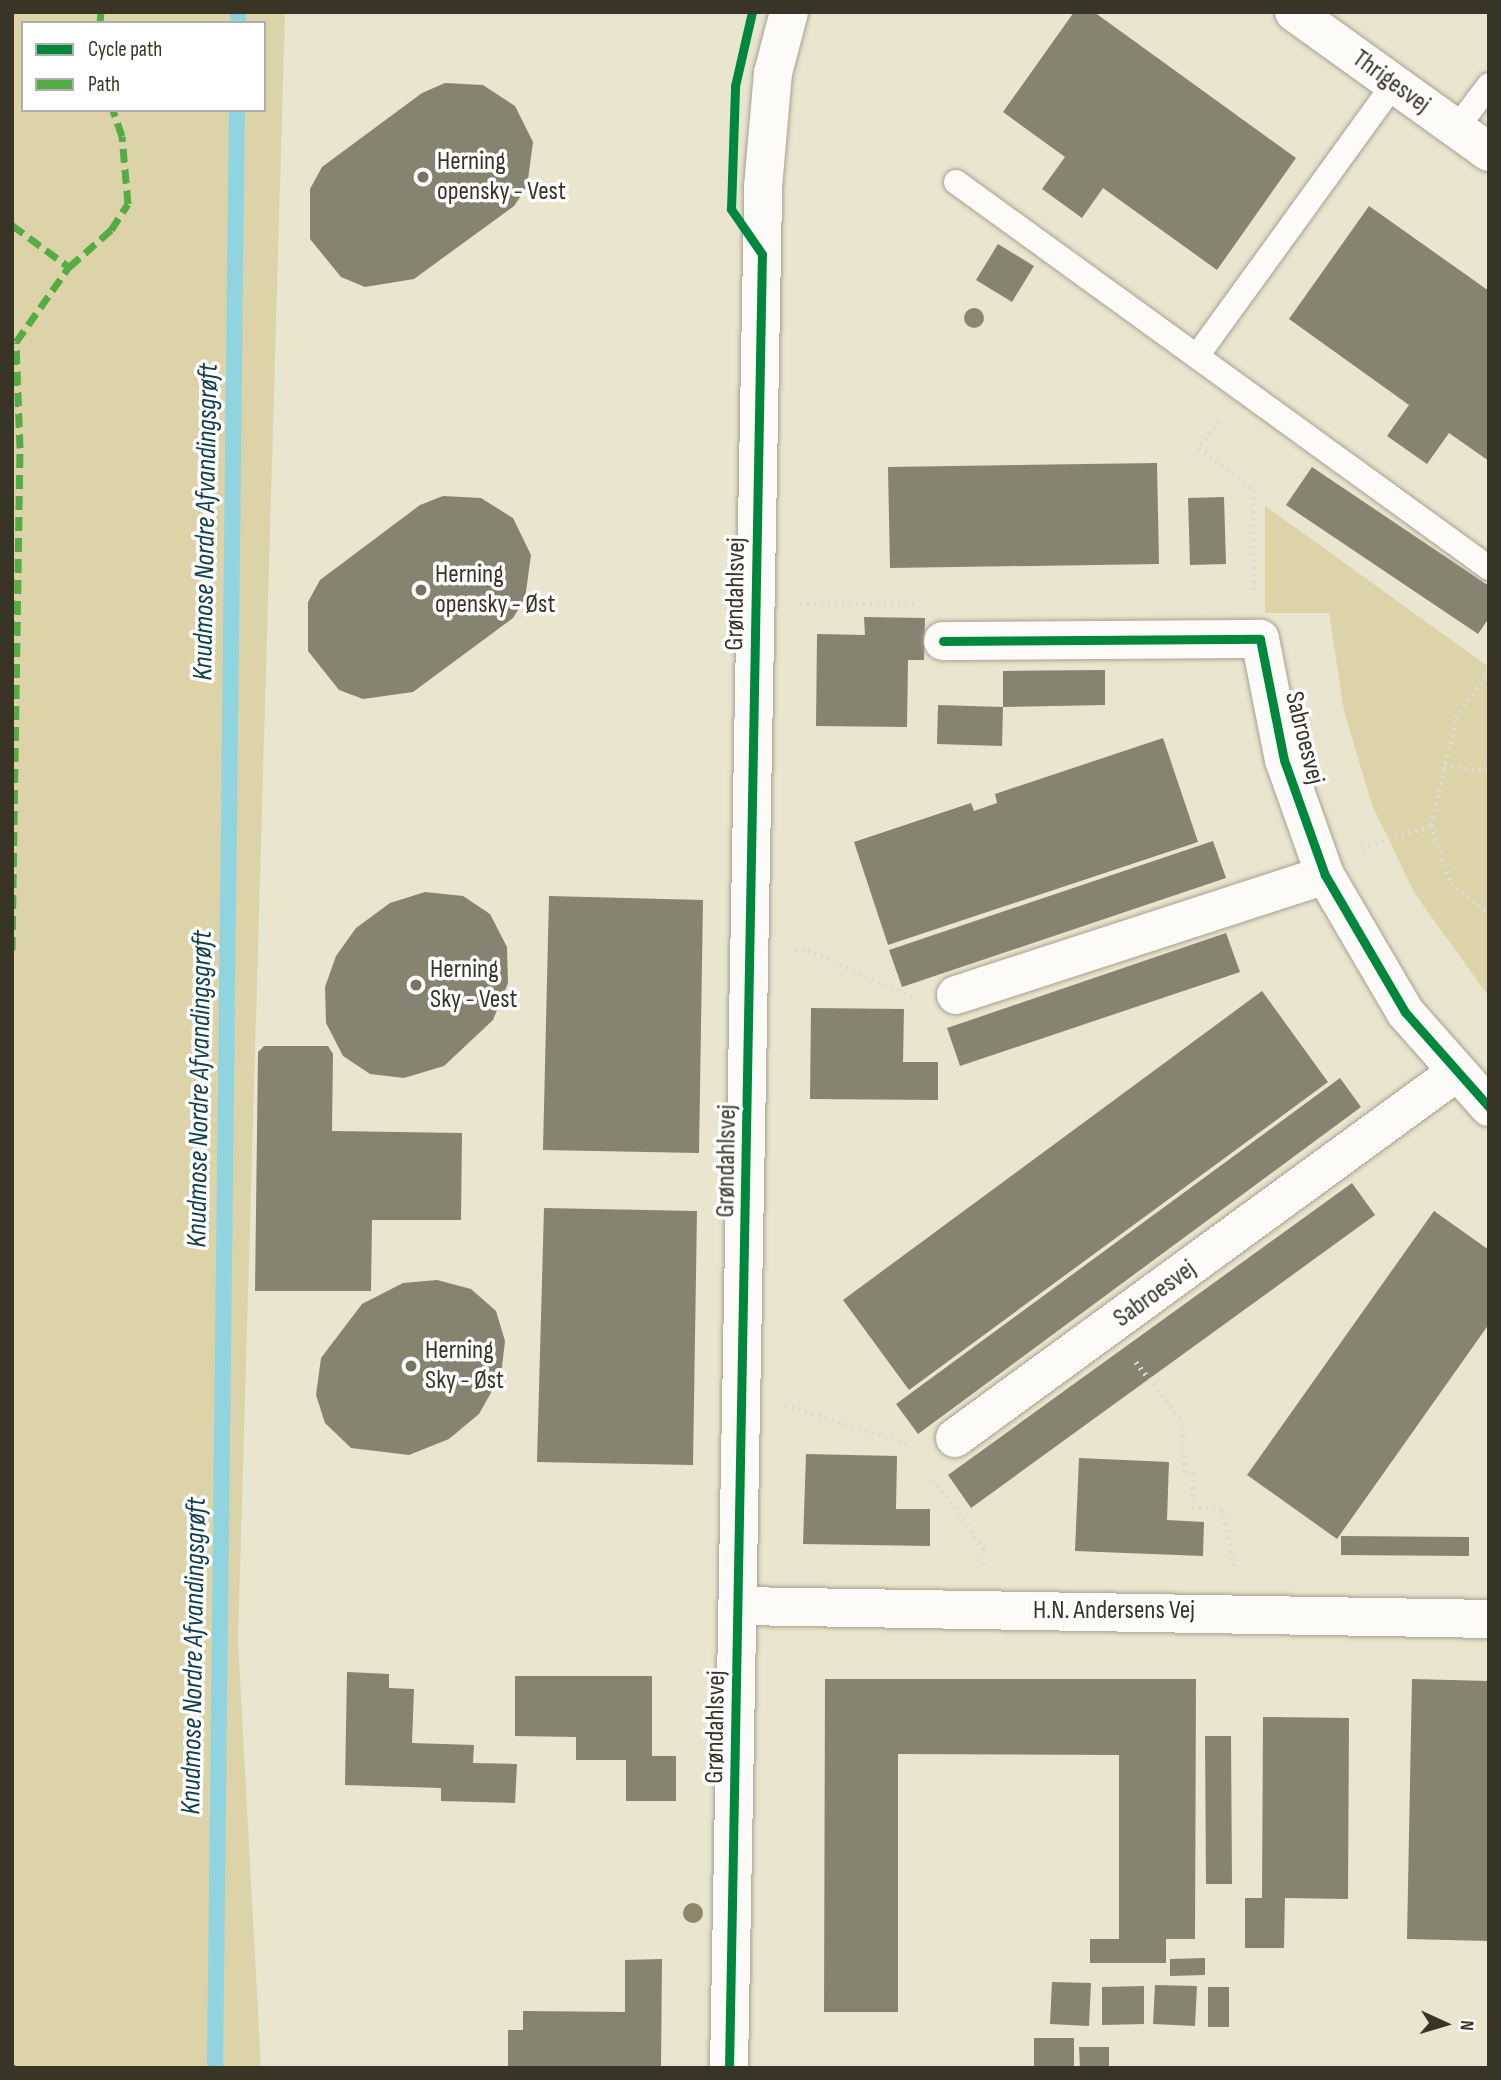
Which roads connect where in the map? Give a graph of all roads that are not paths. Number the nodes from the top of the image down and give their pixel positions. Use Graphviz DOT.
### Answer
graph roads {
  1 [pos="789,12"];
  2 [pos="1294,12"];
  3 [pos="1394,84"];
  4 [pos="1489,85"];
  5 [pos="1457,129"];
  6 [pos="1489,152"];
  7 [pos="956,182"];
  8 [pos="1196,356"];
  9 [pos="1489,568"];
  10 [pos="943,641"];
  11 [pos="1322,868"];
  12 [pos="956,995"];
  13 [pos="1454,1074"];
  14 [pos="1489,1107"];
  15 [pos="956,1438"];
  16 [pos="740,1606"];
  17 [pos="1489,1619"];
  18 [pos="729,2068"];
  1 -- 16 [label="street, Grøndahlsvej"];
  2 -- 3 [label="street, Thrigesvej"];
  3 -- 5 [label="street, Thrigesvej"];
  3 -- 8 [label="lane"];
  4 -- 5 [label="lane"];
  5 -- 6 [label="street, Thrigesvej"];
  7 -- 8 [label="lane"];
  8 -- 9 [label="lane"];
  10 -- 11 [label="street, Sabroesvej"];
  11 -- 12 [label="street"];
  11 -- 13 [label="street, Sabroesvej"];
  13 -- 14 [label="street, Sabroesvej"];
  13 -- 15 [label="street, Sabroesvej"];
  16 -- 17 [label="street, H.N. Andersens Vej"];
  16 -- 18 [label="street, Grøndahlsvej"];
}
